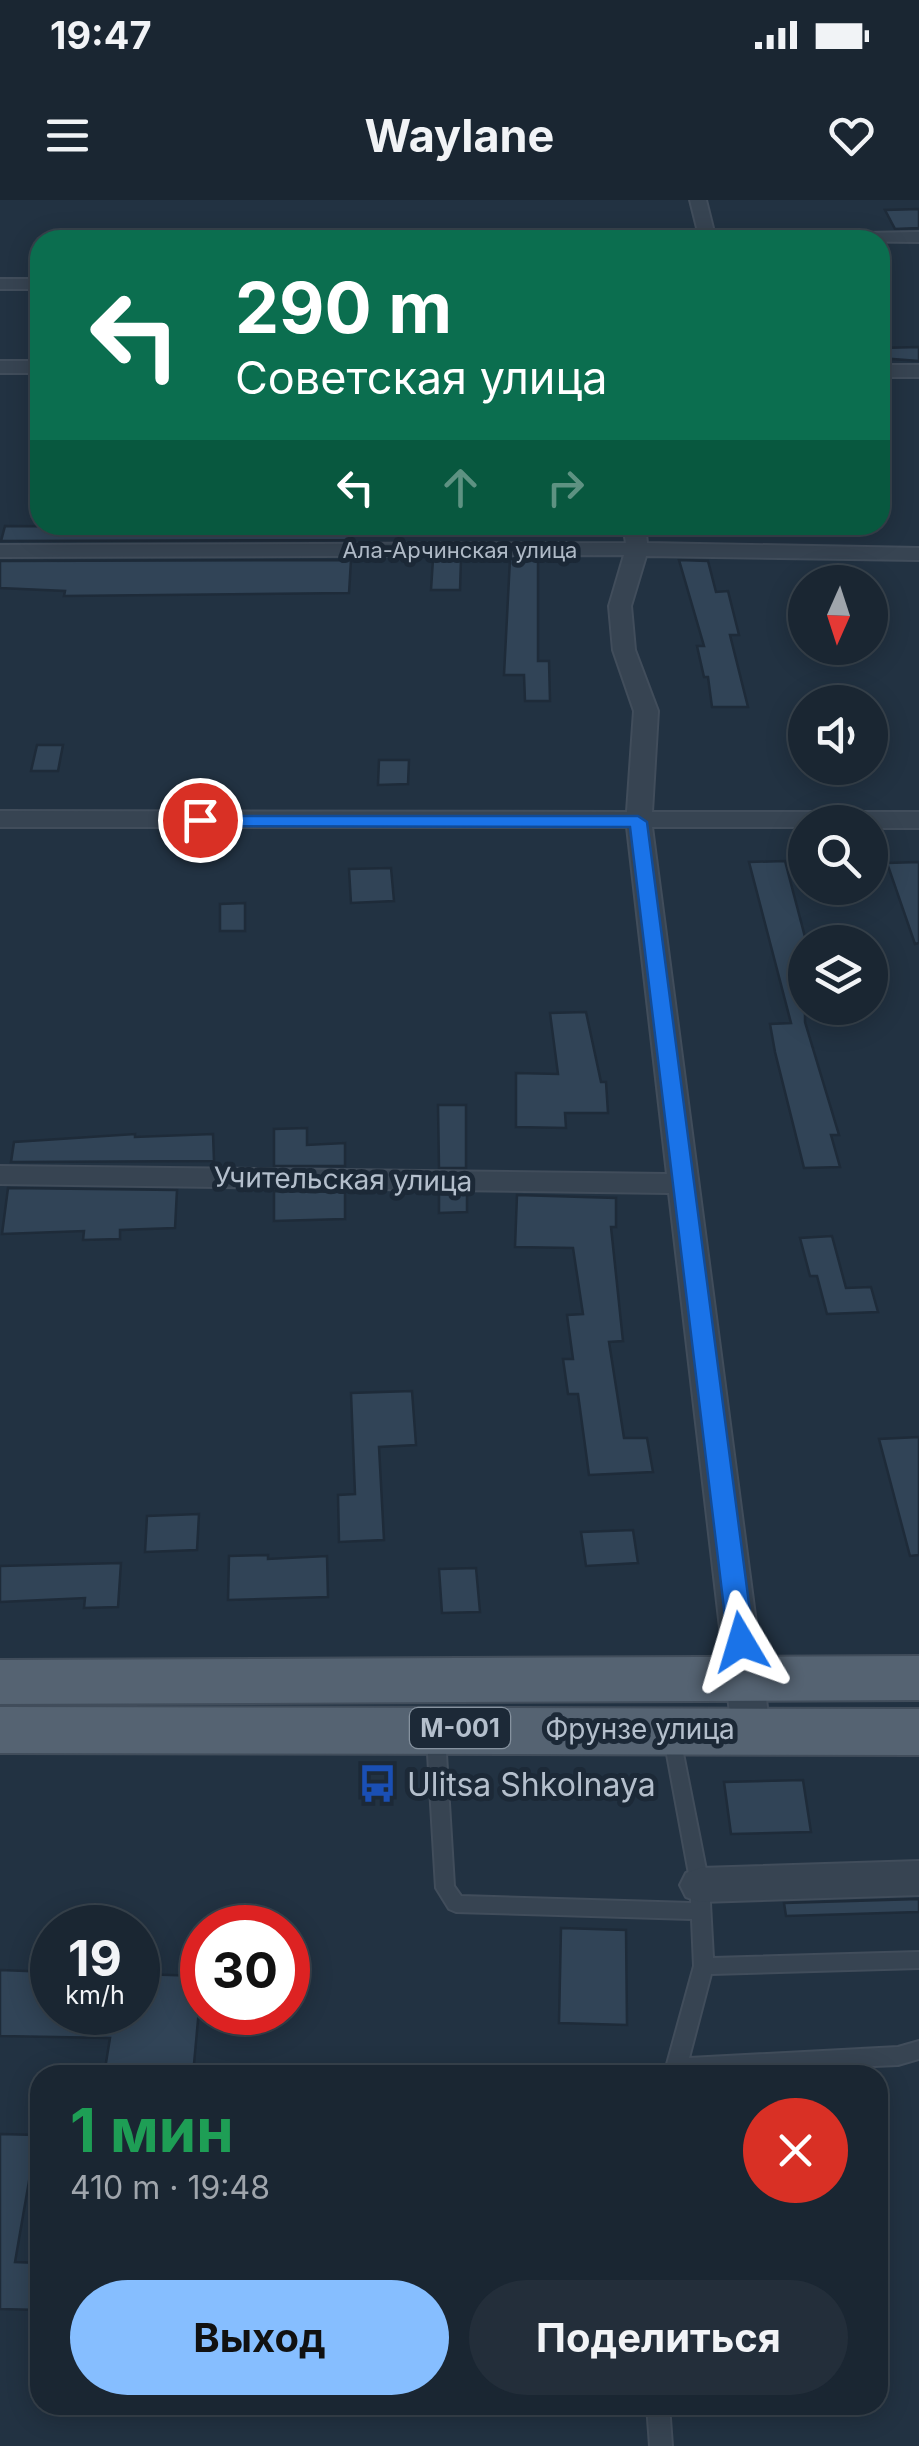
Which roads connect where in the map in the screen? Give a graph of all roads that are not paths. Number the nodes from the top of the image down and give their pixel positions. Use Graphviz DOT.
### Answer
graph roads {
  1 [pos="698,200"];
  2 [pos="706,230"];
  3 [pos="919,237"];
  4 [pos="890,238"];
  5 [pos="0,284"];
  6 [pos="30,284"];
  7 [pos="0,367"];
  8 [pos="30,367"];
  9 [pos="890,371"];
  10 [pos="919,371"];
  11 [pos="636,537"];
  12 [pos="0,551"];
  13 [pos="919,554"];
  14 [pos="0,820"];
  15 [pos="919,820"];
  16 [pos="638,822"];
  17 [pos="0,1175"];
  18 [pos="686,1184"];
  19 [pos="919,1678"];
  20 [pos="0,1682"];
  21 [pos="748,1705"];
  22 [pos="435,1728"];
  23 [pos="0,1730"];
  24 [pos="672,1730"];
  25 [pos="919,1732"];
  26 [pos="919,1878"];
  27 [pos="701,1898"];
  28 [pos="919,1960"];
  29 [pos="704,1966"];
  30 [pos="919,2050"];
  31 [pos="677,2065"];
  32 [pos="764,2065"];
  33 [pos="659,2415"];
  34 [pos="661,2446"];
  1 -- 2 [label="street"];
  3 -- 4 [label="street"];
  5 -- 6 [label="street"];
  7 -- 8 [label="street"];
  9 -- 10 [label="street"];
  11 -- 12 [label="street, Ала-Арчинская улица"];
  11 -- 13 [label="street, Ала-Арчинская улица"];
  11 -- 16 [label="street"];
  14 -- 16 [label="street"];
  15 -- 16 [label="street"];
  16 -- 18 [label="street"];
  17 -- 18 [label="street, Учительская улица"];
  18 -- 21 [label="street"];
  19 -- 21 [label="main road, Фрунзе улица / M-001"];
  20 -- 21 [label="main road, Фрунзе улица / M-001"];
  21 -- 24 [label="main road, Фрунзе улица / M-001"];
  21 -- 25 [label="main road, Фрунзе улица / M-001"];
  22 -- 23 [label="main road, Фрунзе улица / M-001"];
  22 -- 24 [label="main road, Фрунзе улица / M-001"];
  22 -- 27 [label="lane"];
  24 -- 27 [label="lane"];
  26 -- 27 [label="street"];
  27 -- 29 [label="lane"];
  28 -- 29 [label="lane"];
  29 -- 31 [label="lane"];
  30 -- 32 [label="lane"];
  33 -- 34 [label="lane"];
}
